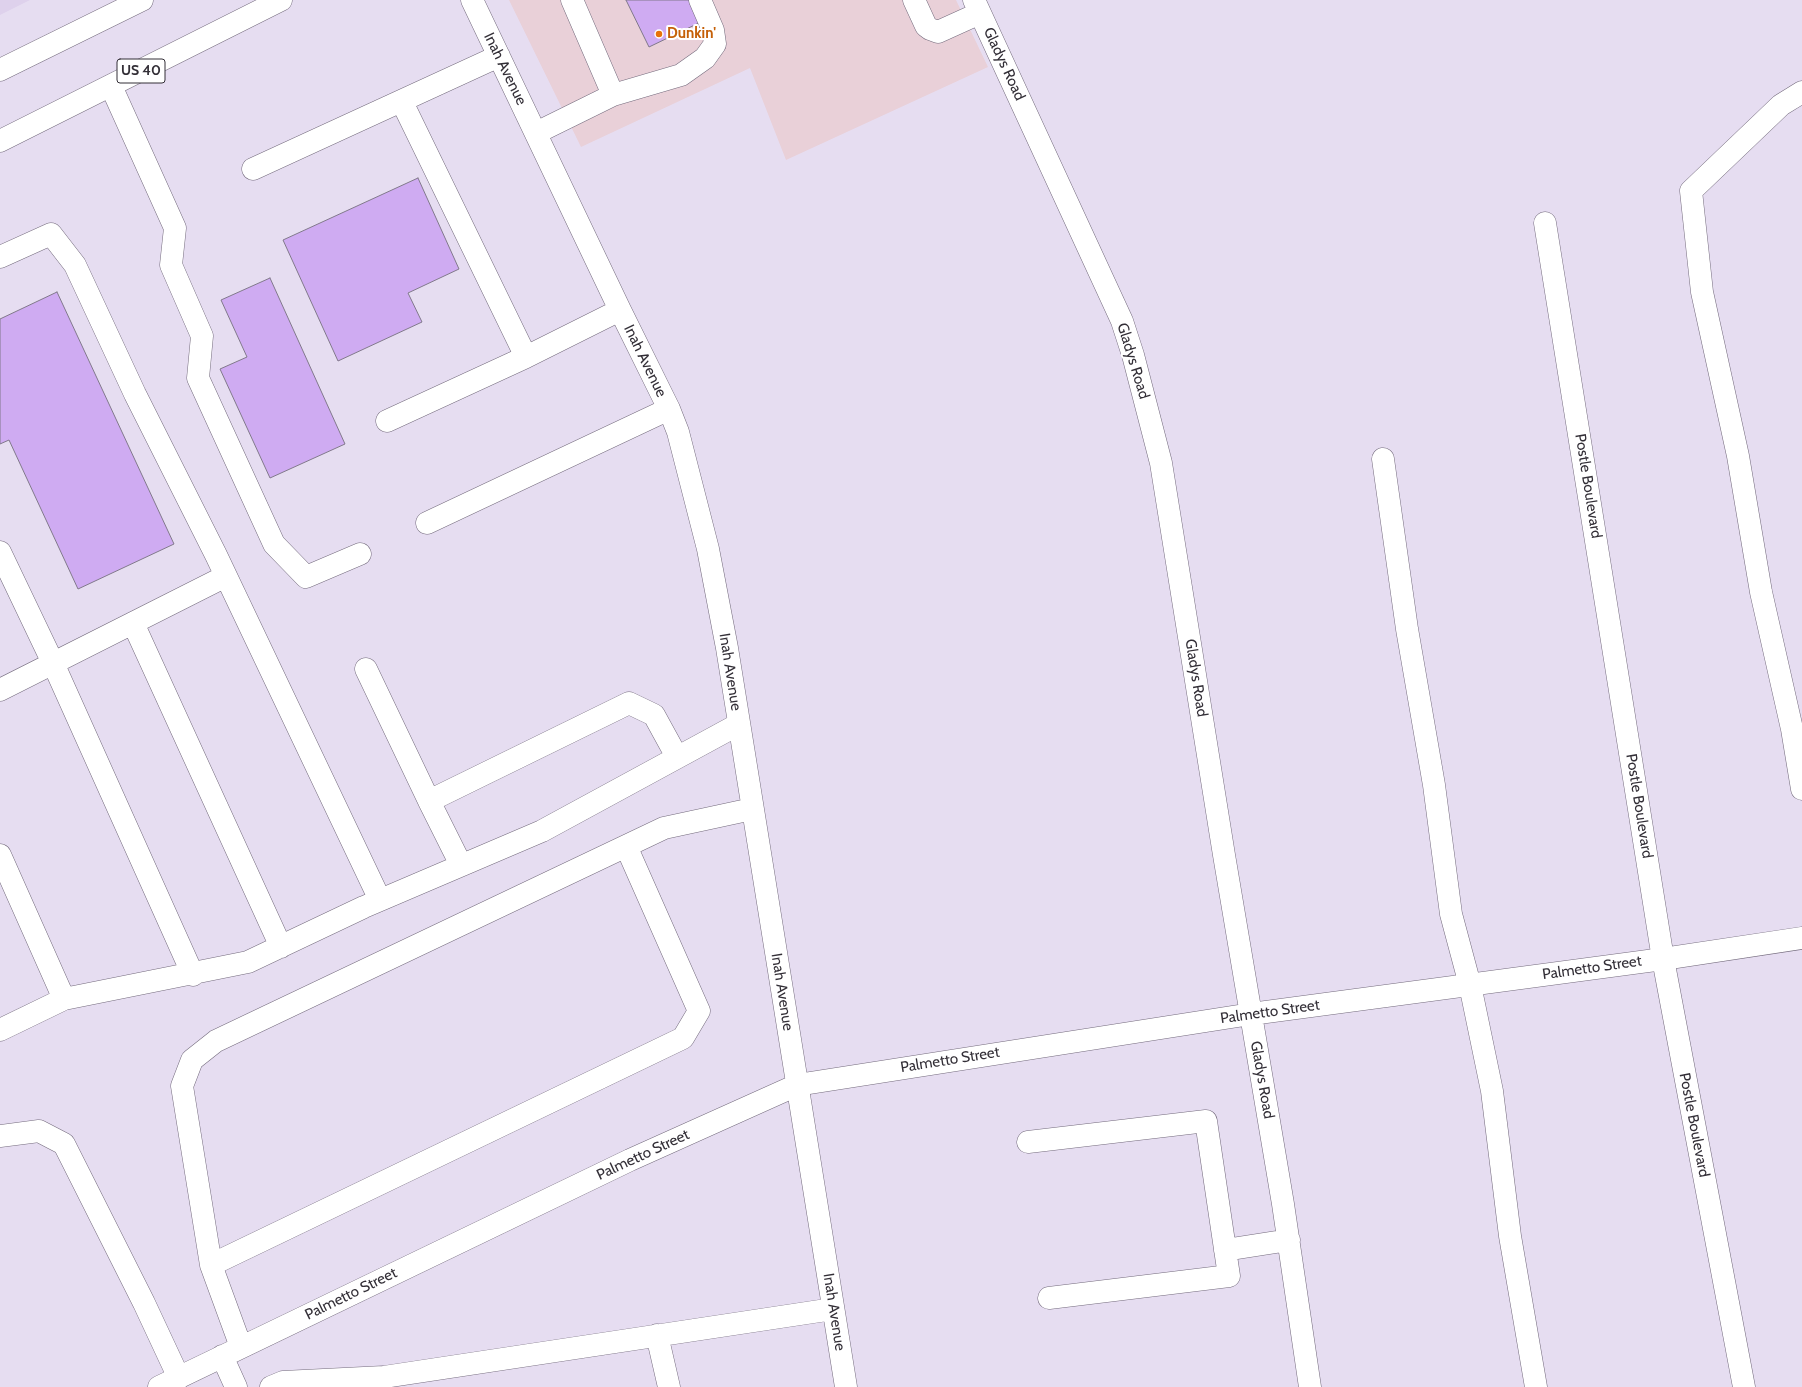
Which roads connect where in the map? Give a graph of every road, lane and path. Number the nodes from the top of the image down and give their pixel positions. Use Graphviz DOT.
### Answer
graph roads {
  1 [pos="142,0"];
  2 [pos="281,0"];
  3 [pos="472,0"];
  4 [pos="572,0"];
  5 [pos="700,0"];
  6 [pos="914,0"];
  7 [pos="977,6"];
  8 [pos="499,56"];
  9 [pos="0,70"];
  10 [pos="111,86"];
  11 [pos="1802,92"];
  12 [pos="613,95"];
  13 [pos="402,102"];
  14 [pos="536,133"];
  15 [pos="0,141"];
  16 [pos="254,169"];
  17 [pos="1545,223"];
  18 [pos="0,257"];
  19 [pos="620,310"];
  20 [pos="526,357"];
  21 [pos="669,409"];
  22 [pos="388,421"];
  23 [pos="1383,459"];
  24 [pos="427,523"];
  25 [pos="0,552"];
  26 [pos="360,554"];
  27 [pos="226,576"];
  28 [pos="133,622"];
  29 [pos="54,663"];
  30 [pos="366,669"];
  31 [pos="0,690"];
  32 [pos="738,724"];
  33 [pos="677,757"];
  34 [pos="1802,789"];
  35 [pos="430,801"];
  36 [pos="752,809"];
  37 [pos="626,846"];
  38 [pos="0,855"];
  39 [pos="460,865"];
  40 [pos="380,900"];
  41 [pos="1802,938"];
  42 [pos="281,947"];
  43 [pos="1663,958"];
  44 [pos="193,974"];
  45 [pos="1470,985"];
  46 [pos="64,998"];
  47 [pos="1250,1014"];
  48 [pos="0,1030"];
  49 [pos="798,1085"];
  50 [pos="0,1136"];
  51 [pos="1028,1142"];
  52 [pos="1289,1240"];
  53 [pos="1225,1250"];
  54 [pos="211,1265"];
  55 [pos="1049,1298"];
  56 [pos="833,1309"];
  57 [pos="657,1335"];
  58 [pos="241,1347"];
  59 [pos="222,1356"];
  60 [pos="179,1378"];
  61 [pos="385,1382"];
  62 [pos="159,1387"];
  63 [pos="236,1387"];
  64 [pos="271,1387"];
  65 [pos="669,1387"];
  66 [pos="846,1387"];
  67 [pos="1310,1387"];
  68 [pos="1536,1387"];
  69 [pos="1744,1387"];
  1 -- 9 [label="street"];
  2 -- 10 [label="street, US 40"];
  3 -- 8 [label="street, Inah Avenue"];
  4 -- 12 [label="street"];
  5 -- 12 [label="street"];
  6 -- 7 [label="street"];
  7 -- 47 [label="street, Gladys Road"];
  8 -- 13 [label="street"];
  8 -- 14 [label="street, Inah Avenue"];
  10 -- 15 [label="street, US 40"];
  10 -- 26 [label="street"];
  11 -- 34 [label="street"];
  12 -- 14 [label="street"];
  13 -- 16 [label="street"];
  13 -- 20 [label="street"];
  14 -- 19 [label="street, Inah Avenue"];
  17 -- 43 [label="street, Postle Boulevard"];
  18 -- 27 [label="street"];
  19 -- 20 [label="street"];
  19 -- 21 [label="street, Inah Avenue"];
  20 -- 22 [label="street"];
  21 -- 24 [label="street"];
  21 -- 32 [label="street, Inah Avenue"];
  23 -- 45 [label="street"];
  25 -- 29 [label="street"];
  27 -- 28 [label="street"];
  27 -- 40 [label="street"];
  28 -- 29 [label="street"];
  28 -- 42 [label="street"];
  29 -- 31 [label="street"];
  29 -- 44 [label="street"];
  30 -- 35 [label="street"];
  32 -- 33 [label="street"];
  32 -- 36 [label="street, Inah Avenue"];
  33 -- 35 [label="street"];
  33 -- 39 [label="street"];
  35 -- 39 [label="street"];
  36 -- 37 [label="street"];
  36 -- 49 [label="street, Inah Avenue"];
  37 -- 54 [label="street"];
  37 -- 54 [label="street"];
  38 -- 46 [label="street"];
  39 -- 40 [label="street"];
  40 -- 42 [label="street"];
  41 -- 43 [label="street, Palmetto Street"];
  42 -- 44 [label="street"];
  43 -- 45 [label="street, Palmetto Street"];
  43 -- 69 [label="street, Postle Boulevard"];
  44 -- 46 [label="street"];
  45 -- 47 [label="street, Palmetto Street"];
  45 -- 68 [label="street"];
  46 -- 48 [label="street"];
  47 -- 49 [label="street, Palmetto Street"];
  47 -- 52 [label="street, Gladys Road"];
  49 -- 56 [label="street, Inah Avenue"];
  49 -- 58 [label="street, Palmetto Street"];
  50 -- 60 [label="street"];
  51 -- 53 [label="street"];
  52 -- 53 [label="street"];
  52 -- 67 [label="street, Gladys Road"];
  53 -- 55 [label="street"];
  54 -- 58 [label="street"];
  56 -- 57 [label="street"];
  56 -- 66 [label="street, Inah Avenue"];
  57 -- 61 [label="street"];
  57 -- 65 [label="street"];
  58 -- 59 [label="street, Palmetto Street"];
  59 -- 60 [label="street, Palmetto Street"];
  59 -- 63 [label="street"];
  60 -- 62 [label="street, Palmetto Street"];
  61 -- 64 [label="street"];
}
